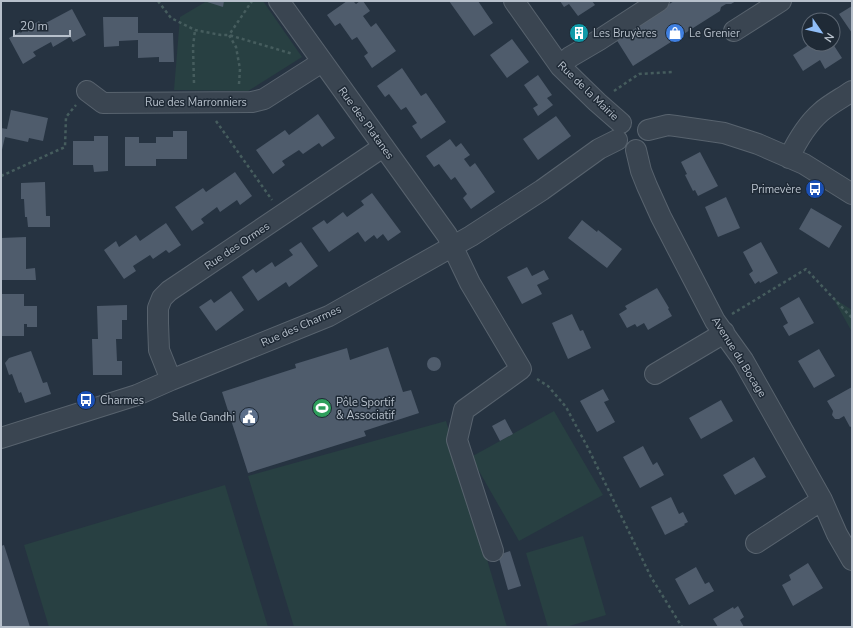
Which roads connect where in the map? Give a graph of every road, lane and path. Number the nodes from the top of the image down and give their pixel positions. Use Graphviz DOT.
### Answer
graph roads {
  1 [pos="158,1"];
  2 [pos="252,1"];
  3 [pos="279,1"];
  4 [pos="514,1"];
  5 [pos="659,1"];
  6 [pos="781,1"];
  7 [pos="195,30"];
  8 [pos="734,30"];
  9 [pos="229,35"];
  10 [pos="322,62"];
  11 [pos="560,66"];
  12 [pos="672,72"];
  13 [pos="88,91"];
  14 [pos="852,91"];
  15 [pos="202,102"];
  16 [pos="243,102"];
  17 [pos="597,102"];
  18 [pos="648,130"];
  19 [pos="619,132"];
  20 [pos="383,147"];
  21 [pos="636,150"];
  22 [pos="790,158"];
  23 [pos="1,176"];
  24 [pos="852,194"];
  25 [pos="283,216"];
  26 [pos="452,246"];
  27 [pos="852,318"];
  28 [pos="720,327"];
  29 [pos="521,369"];
  30 [pos="655,374"];
  31 [pos="171,380"];
  32 [pos="1,437"];
  33 [pos="822,500"];
  34 [pos="756,543"];
  35 [pos="493,551"];
  36 [pos="852,560"];
  37 [pos="682,627"];
  1 -- 7 [label="path"];
  2 -- 9 [label="path"];
  3 -- 10 [label="street, Rue des Platanes"];
  4 -- 11 [label="street, Rue de la Mairie"];
  5 -- 11 [label="street"];
  6 -- 8 [label="street"];
  7 -- 9 [label="path"];
  7 -- 15 [label="path"];
  9 -- 10 [label="path"];
  9 -- 16 [label="path"];
  10 -- 16 [label="street, Rue des Marronniers"];
  10 -- 20 [label="street, Rue des Platanes"];
  11 -- 17 [label="street, Rue de la Mairie"];
  12 -- 17 [label="path"];
  13 -- 15 [label="street, Rue des Marronniers"];
  13 -- 23 [label="path"];
  14 -- 22 [label="street"];
  15 -- 16 [label="street, Rue des Marronniers"];
  15 -- 25 [label="path"];
  17 -- 19 [label="street, Rue de la Mairie"];
  18 -- 19 [label="street"];
  18 -- 21 [label="street"];
  18 -- 22 [label="street"];
  19 -- 21 [label="street"];
  19 -- 26 [label="street, Rue des Charmes"];
  20 -- 25 [label="street, Rue des Ormes"];
  20 -- 26 [label="street, Rue des Platanes"];
  21 -- 28 [label="street, Avenue du Bocage"];
  22 -- 24 [label="street"];
  25 -- 31 [label="street, Rue des Ormes"];
  26 -- 29 [label="street, Rue des Platanes"];
  26 -- 31 [label="street, Rue des Charmes"];
  27 -- 28 [label="path"];
  28 -- 30 [label="street"];
  28 -- 33 [label="street, Avenue du Bocage"];
  29 -- 35 [label="street"];
  29 -- 37 [label="path"];
  31 -- 32 [label="street, Rue des Charmes"];
  33 -- 34 [label="street"];
  33 -- 36 [label="street, Avenue du Bocage"];
}
